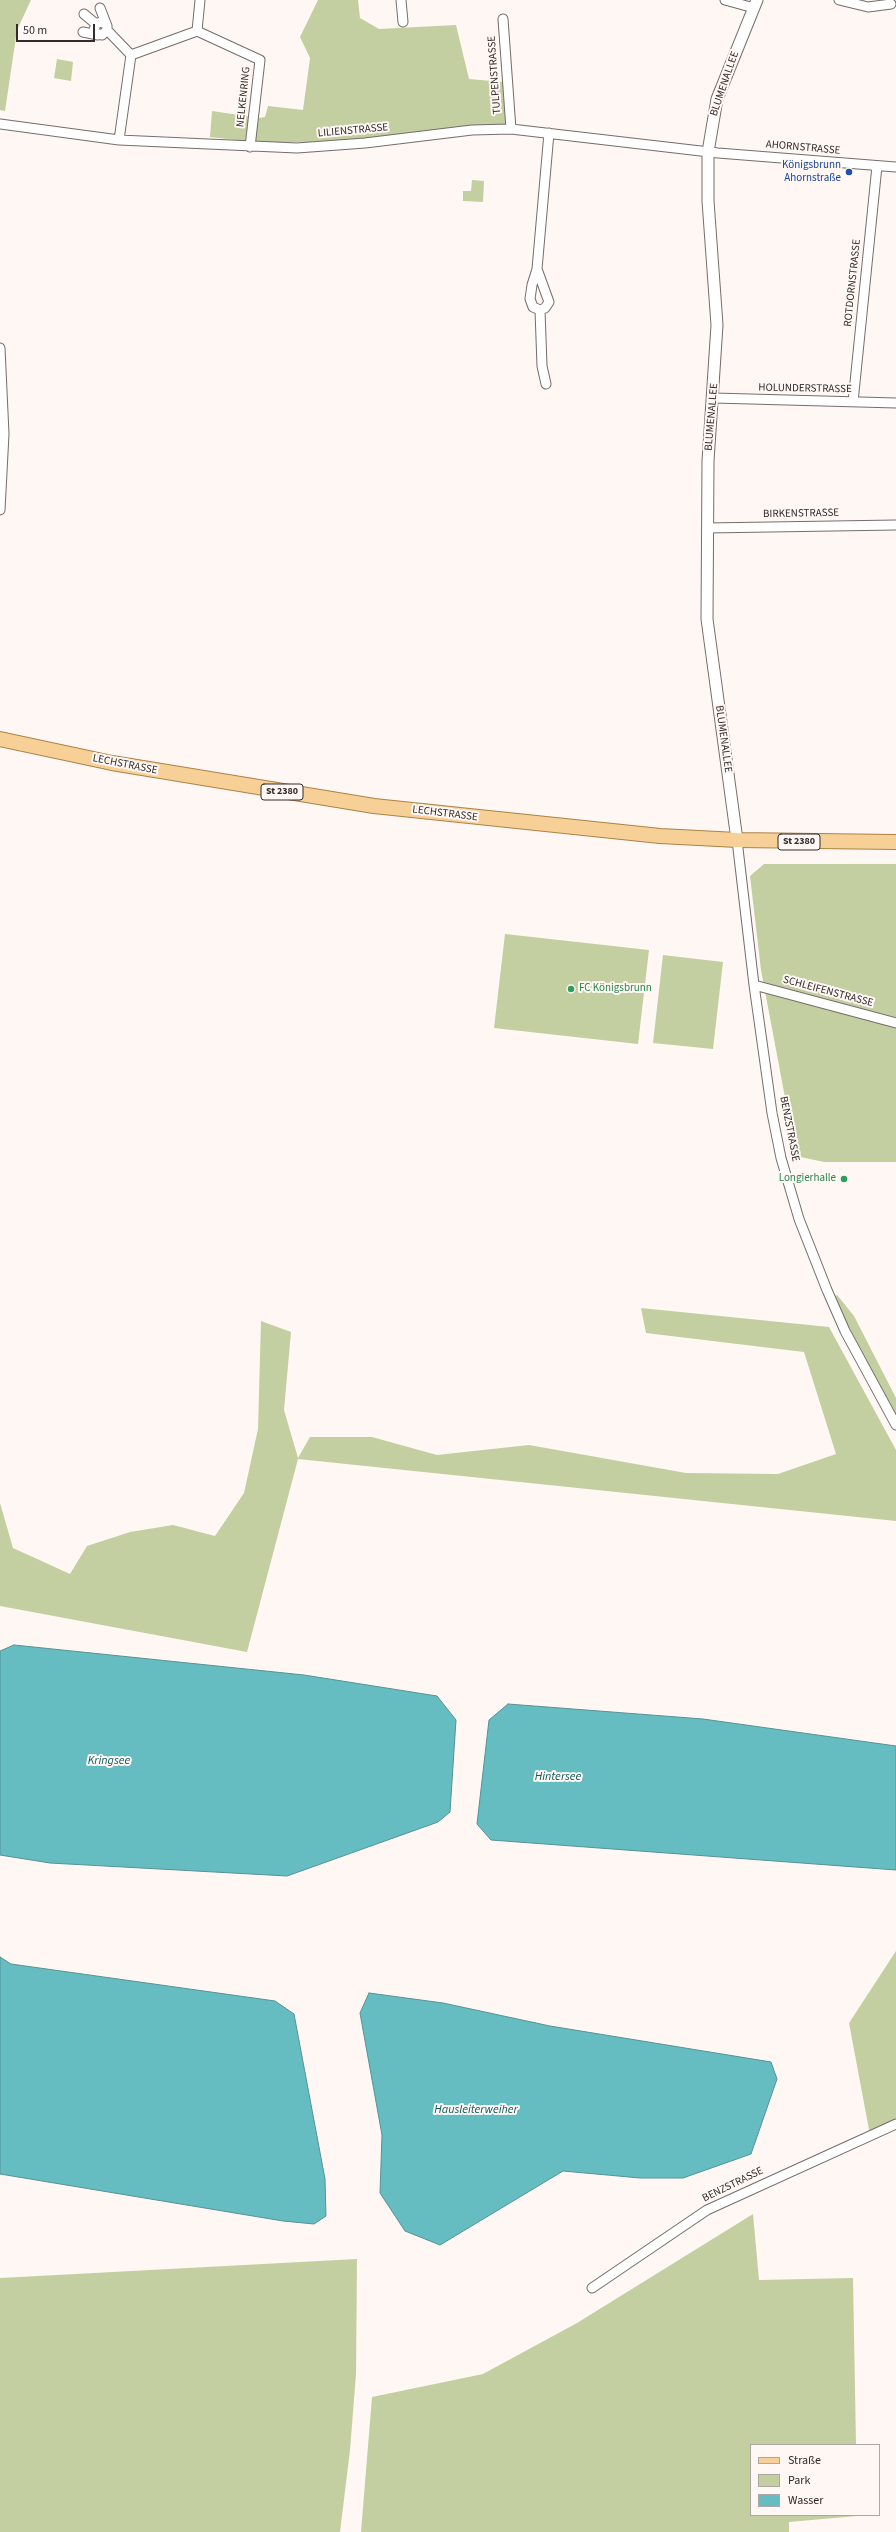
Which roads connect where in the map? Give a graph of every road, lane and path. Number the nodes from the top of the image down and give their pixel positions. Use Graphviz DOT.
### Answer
graph roads {
  1 [pos="200,0"];
  2 [pos="401,0"];
  3 [pos="725,0"];
  4 [pos="839,0"];
  5 [pos="756,4"];
  6 [pos="891,4"];
  7 [pos="100,8"];
  8 [pos="84,14"];
  9 [pos="503,19"];
  10 [pos="403,22"];
  11 [pos="96,24"];
  12 [pos="106,27"];
  13 [pos="197,31"];
  14 [pos="83,32"];
  15 [pos="98,34"];
  16 [pos="131,55"];
  17 [pos="0,124"];
  18 [pos="511,129"];
  19 [pos="549,133"];
  20 [pos="119,140"];
  21 [pos="250,147"];
  22 [pos="708,152"];
  23 [pos="877,166"];
  24 [pos="896,167"];
  25 [pos="537,269"];
  26 [pos="540,310"];
  27 [pos="0,348"];
  28 [pos="546,384"];
  29 [pos="714,398"];
  30 [pos="853,402"];
  31 [pos="896,403"];
  32 [pos="0,510"];
  33 [pos="896,525"];
  34 [pos="707,528"];
  35 [pos="0,739"];
  36 [pos="737,840"];
  37 [pos="896,842"];
  38 [pos="754,985"];
  39 [pos="896,1023"];
  40 [pos="896,1425"];
  41 [pos="896,2124"];
  42 [pos="592,2288"];
  1 -- 13 [label="street"];
  2 -- 10 [label="street"];
  3 -- 5 [label="street"];
  4 -- 6 [label="street"];
  5 -- 22 [label="street, BLUMENALLEE"];
  7 -- 12 [label="street"];
  8 -- 11 [label="street"];
  9 -- 18 [label="street, TULPENSTRASSE"];
  11 -- 12 [label="street"];
  11 -- 15 [label="street"];
  12 -- 15 [label="street"];
  12 -- 16 [label="street"];
  13 -- 16 [label="street"];
  13 -- 21 [label="street, NELKENRING"];
  14 -- 15 [label="street"];
  16 -- 20 [label="street"];
  17 -- 20 [label="street, LILIENSTRASSE"];
  18 -- 19 [label="street, LILIENSTRASSE"];
  18 -- 21 [label="street, LILIENSTRASSE"];
  19 -- 22 [label="street, LILIENSTRASSE"];
  19 -- 25 [label="street"];
  20 -- 21 [label="street, LILIENSTRASSE"];
  22 -- 23 [label="street, AHORNSTRASSE"];
  22 -- 29 [label="street, BLUMENALLEE"];
  23 -- 24 [label="street, AHORNSTRASSE"];
  23 -- 30 [label="street, ROTDORNSTRASSE"];
  25 -- 26 [label="street"];
  25 -- 26 [label="street"];
  26 -- 28 [label="street"];
  27 -- 32 [label="street"];
  29 -- 30 [label="street, HOLUNDERSTRASSE"];
  29 -- 34 [label="street, BLUMENALLEE"];
  30 -- 31 [label="street, HOLUNDERSTRASSE"];
  33 -- 34 [label="street, BIRKENSTRASSE"];
  34 -- 36 [label="street, BLUMENALLEE"];
  35 -- 36 [label="main road, LECHSTRASSE / St 2380"];
  36 -- 37 [label="main road, LECHSTRASSE / St 2380"];
  36 -- 38 [label="street, BENZSTRASSE"];
  38 -- 39 [label="street, SCHLEIFENSTRASSE"];
  38 -- 40 [label="street, BENZSTRASSE"];
  41 -- 42 [label="street, BENZSTRASSE"];
}
